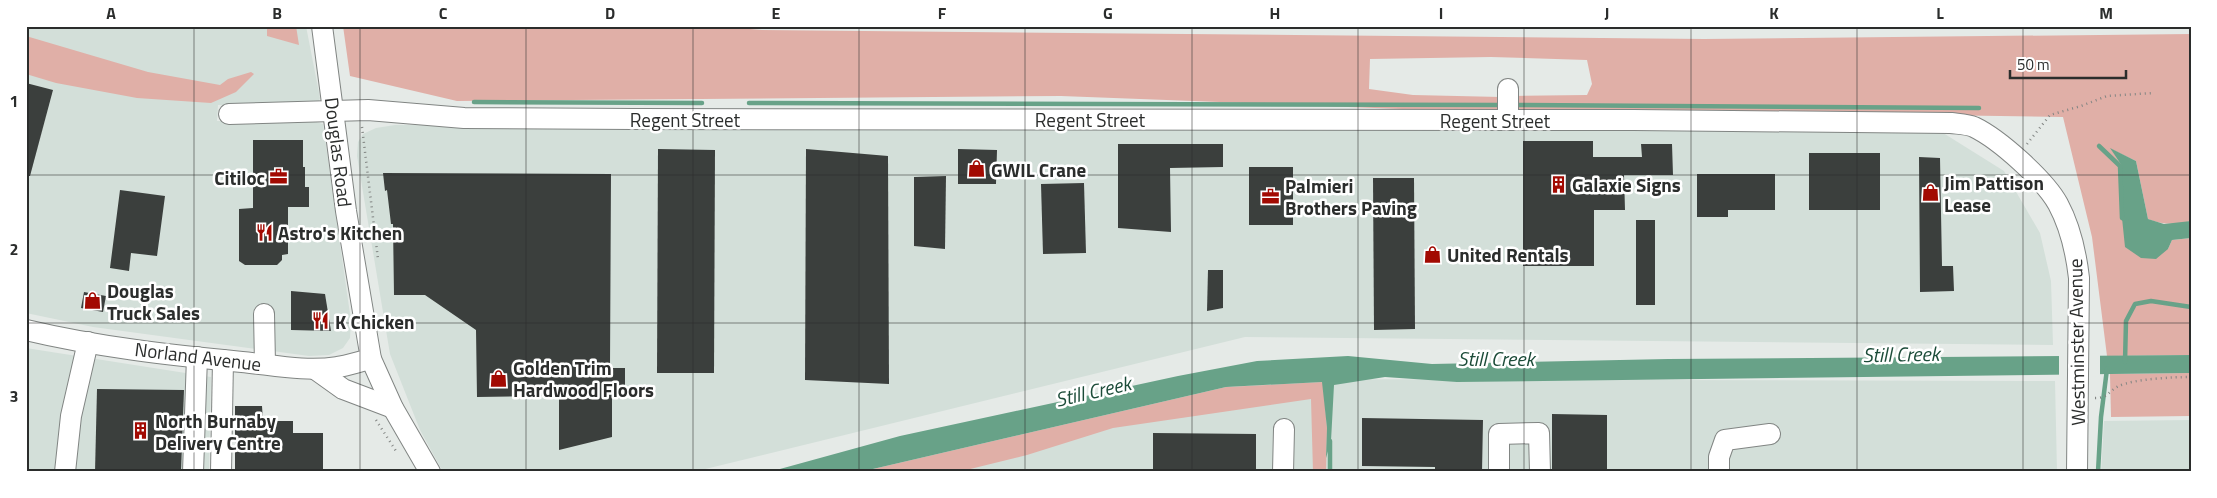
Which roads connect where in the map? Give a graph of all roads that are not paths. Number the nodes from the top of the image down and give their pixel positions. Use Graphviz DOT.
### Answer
graph roads {
  1 [pos="322,26"];
  2 [pos="1508,89"];
  3 [pos="334,112"];
  4 [pos="229,114"];
  5 [pos="1508,120"];
  6 [pos="1951,123"];
  7 [pos="264,314"];
  8 [pos="26,330"];
  9 [pos="88,342"];
  10 [pos="197,357"];
  11 [pos="370,358"];
  12 [pos="223,360"];
  13 [pos="264,364"];
  14 [pos="315,369"];
  15 [pos="394,408"];
  16 [pos="1284,429"];
  17 [pos="1770,434"];
  18 [pos="65,472"];
  19 [pos="193,472"];
  20 [pos="221,472"];
  21 [pos="430,472"];
  22 [pos="1283,472"];
  23 [pos="1499,472"];
  24 [pos="1540,472"];
  25 [pos="1719,472"];
  26 [pos="2077,472"];
  1 -- 3 [label="street, Douglas Road"];
  2 -- 5 [label="street"];
  3 -- 4 [label="street, Regent Street"];
  3 -- 5 [label="street, Regent Street"];
  3 -- 11 [label="street, Douglas Road"];
  5 -- 6 [label="street, Regent Street"];
  6 -- 26 [label="street, Westminster Avenue"];
  7 -- 13 [label="street"];
  8 -- 9 [label="street, Norland Avenue"];
  9 -- 10 [label="street, Norland Avenue"];
  9 -- 18 [label="street"];
  10 -- 12 [label="street, Norland Avenue"];
  10 -- 19 [label="street"];
  11 -- 14 [label="street, Norland Avenue"];
  11 -- 15 [label="street, Douglas Road"];
  12 -- 13 [label="street, Norland Avenue"];
  12 -- 20 [label="street"];
  13 -- 14 [label="street, Norland Avenue"];
  14 -- 15 [label="street"];
  15 -- 21 [label="street, Douglas Road"];
  16 -- 22 [label="street"];
  17 -- 25 [label="street"];
  23 -- 24 [label="street"];
}
